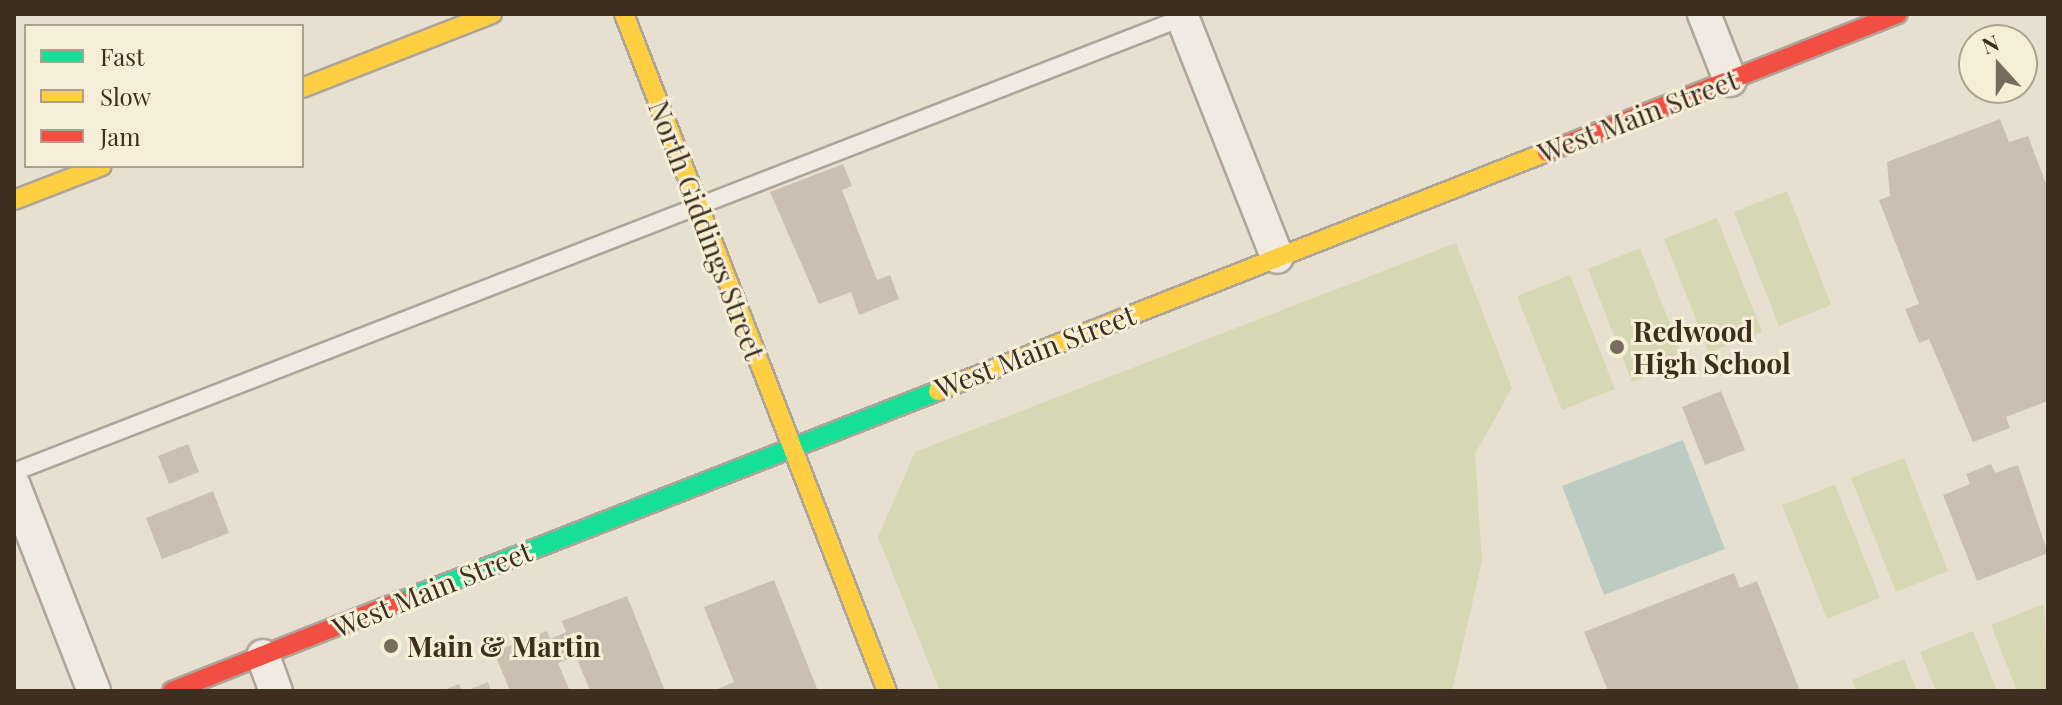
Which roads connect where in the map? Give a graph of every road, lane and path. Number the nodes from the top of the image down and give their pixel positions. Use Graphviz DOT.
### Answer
graph roads {
  1 [pos="492,14"];
  2 [pos="624,14"];
  3 [pos="1704,14"];
  4 [pos="1898,14"];
  5 [pos="1185,15"];
  6 [pos="1730,80"];
  7 [pos="304,87"];
  8 [pos="97,168"];
  9 [pos="14,200"];
  10 [pos="699,208"];
  11 [pos="1277,257"];
  12 [pos="791,445"];
  13 [pos="14,472"];
  14 [pos="14,486"];
  15 [pos="263,656"];
  16 [pos="883,690"];
  17 [pos="94,691"];
  18 [pos="172,691"];
  19 [pos="276,691"];
  1 -- 7 [label="street"];
  2 -- 10 [label="street, North Giddings Street"];
  3 -- 6 [label="street"];
  4 -- 6 [label="street, West Main Street"];
  5 -- 10 [label="lane"];
  5 -- 11 [label="street"];
  6 -- 11 [label="street, West Main Street"];
  8 -- 9 [label="street"];
  10 -- 12 [label="street, North Giddings Street"];
  10 -- 13 [label="lane"];
  11 -- 12 [label="street, West Main Street"];
  12 -- 15 [label="street, West Main Street"];
  12 -- 16 [label="street, North Giddings Street"];
  14 -- 17 [label="street"];
  15 -- 18 [label="street, West Main Street"];
  15 -- 19 [label="street"];
}
